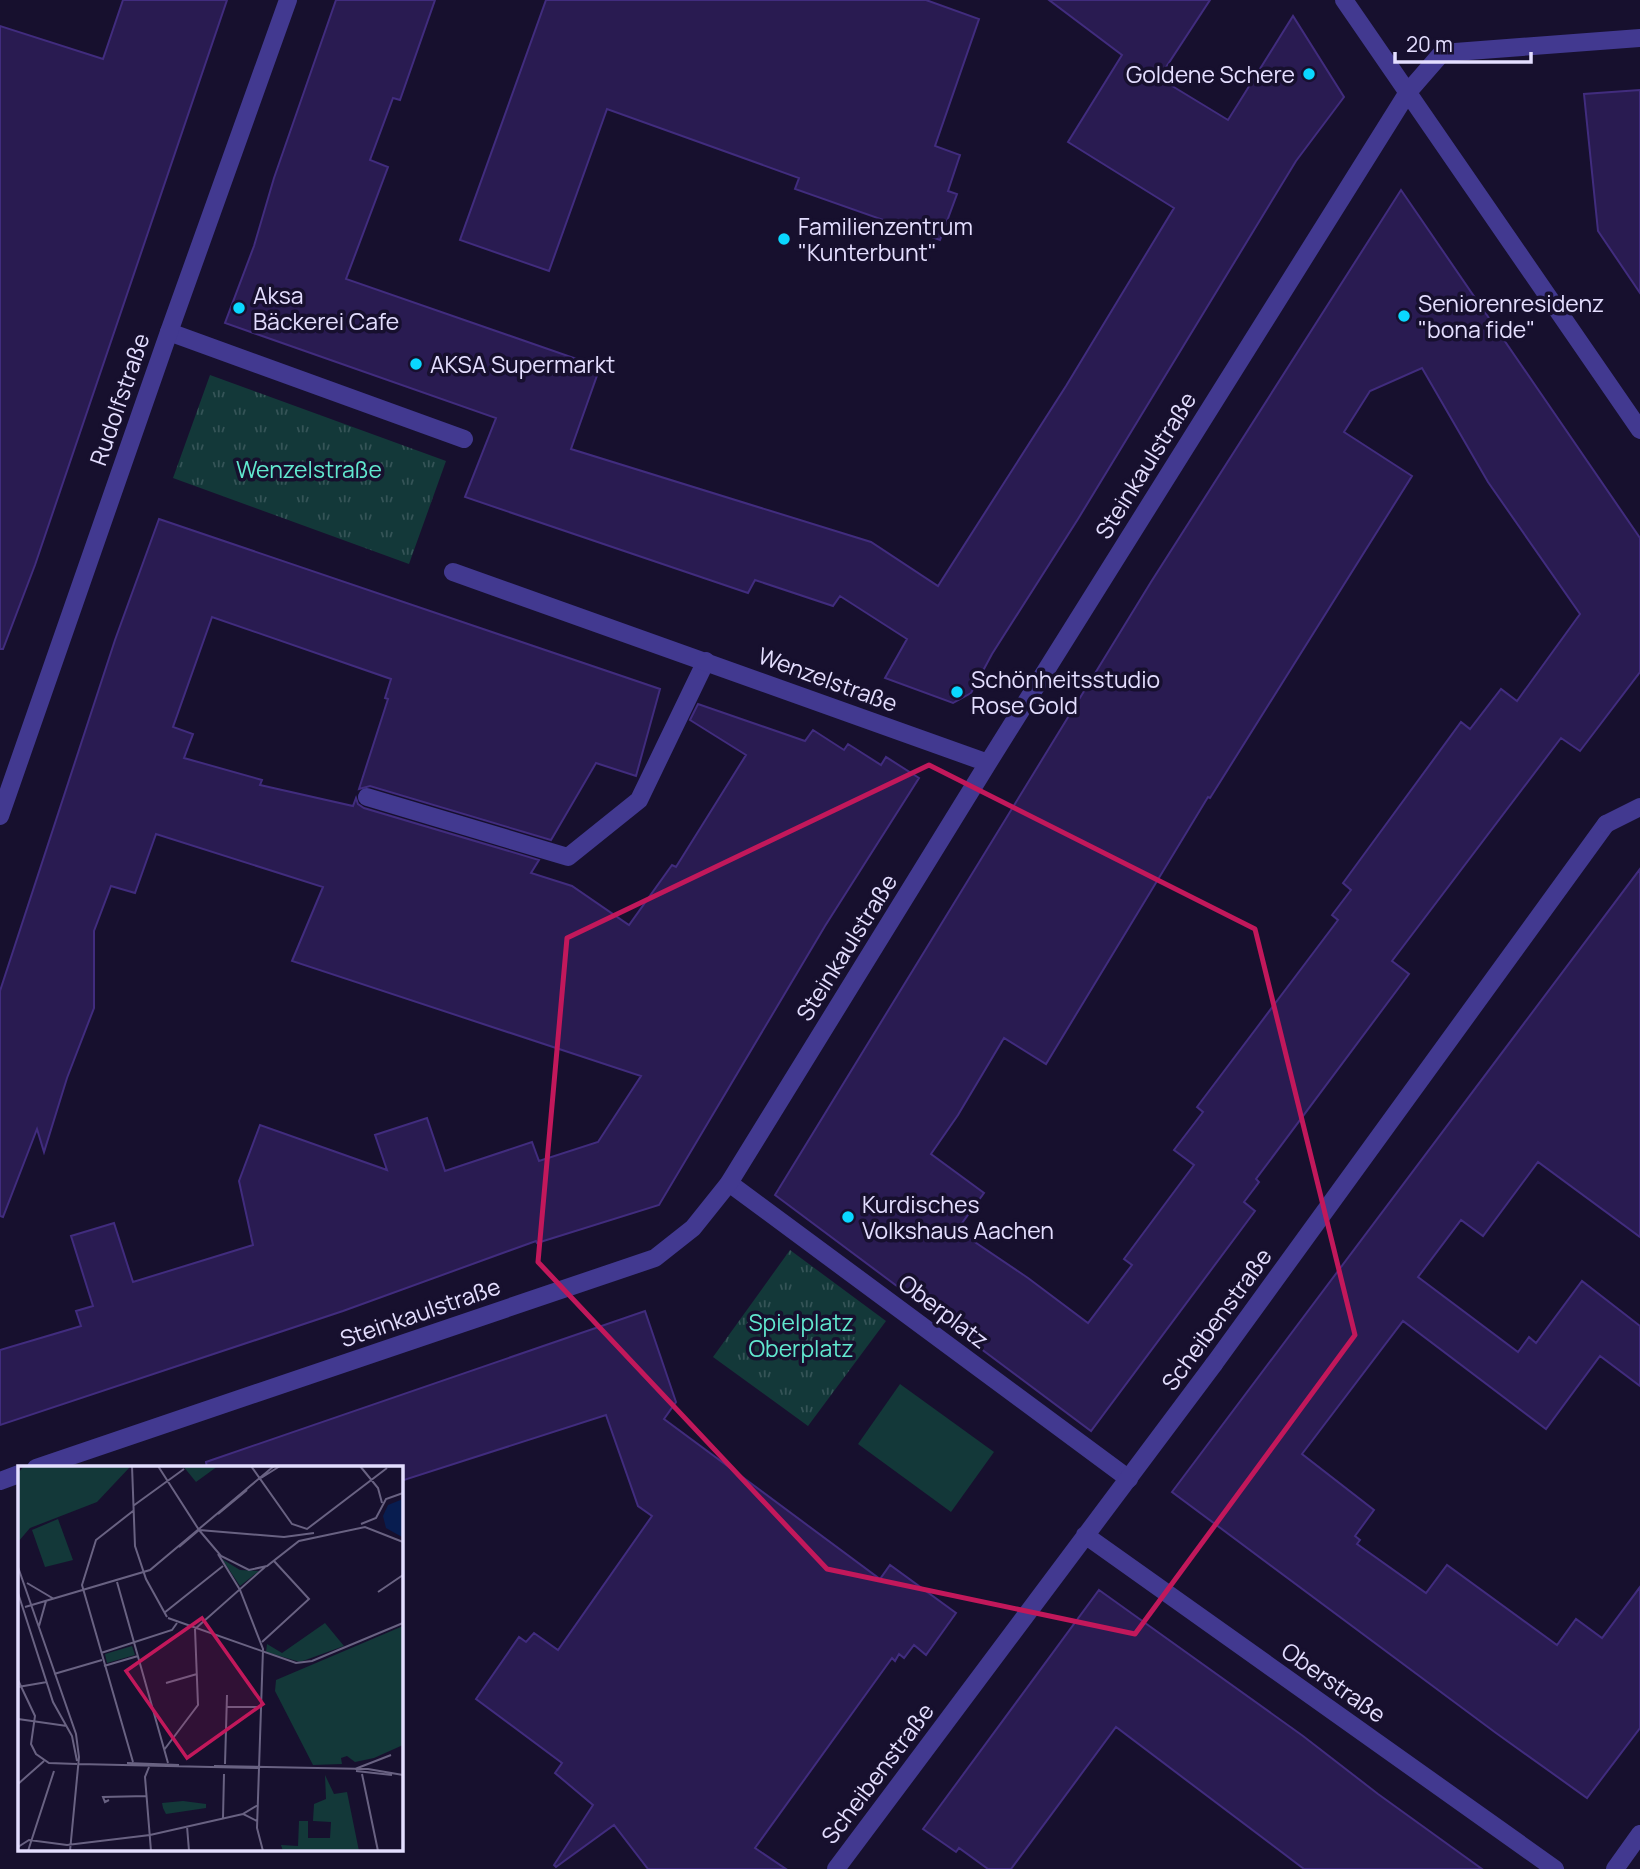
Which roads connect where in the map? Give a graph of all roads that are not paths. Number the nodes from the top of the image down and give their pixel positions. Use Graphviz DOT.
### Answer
graph roads {
  1 [pos="288,0"];
  2 [pos="1344,0"];
  3 [pos="1640,38"];
  4 [pos="1408,92"];
  5 [pos="169,332"];
  6 [pos="1640,430"];
  7 [pos="464,439"];
  8 [pos="453,572"];
  9 [pos="706,661"];
  10 [pos="988,763"];
  11 [pos="367,797"];
  12 [pos="1640,807"];
  13 [pos="0,816"];
  14 [pos="729,1183"];
  15 [pos="42,1466"];
  16 [pos="18,1474"];
  17 [pos="1129,1479"];
  18 [pos="0,1481"];
  19 [pos="1085,1535"];
  20 [pos="1640,1833"];
  21 [pos="836,1869"];
  22 [pos="1555,1869"];
  23 [pos="1615,1869"];
  1 -- 5 [label="street, Rudolfstraße"];
  2 -- 4 [label="street"];
  3 -- 4 [label="street, Steinkaulstraße"];
  4 -- 6 [label="street"];
  4 -- 10 [label="street, Steinkaulstraße"];
  5 -- 7 [label="street"];
  5 -- 13 [label="street, Rudolfstraße"];
  8 -- 9 [label="street, Wenzelstraße"];
  9 -- 10 [label="street, Wenzelstraße"];
  9 -- 11 [label="street"];
  10 -- 14 [label="street, Steinkaulstraße"];
  12 -- 17 [label="street, Scheibenstraße"];
  14 -- 15 [label="street, Steinkaulstraße"];
  14 -- 17 [label="street, Oberplatz"];
  16 -- 18 [label="street"];
  17 -- 19 [label="street, Scheibenstraße"];
  19 -- 21 [label="street, Scheibenstraße"];
  19 -- 22 [label="street, Oberstraße"];
  20 -- 23 [label="street"];
}
